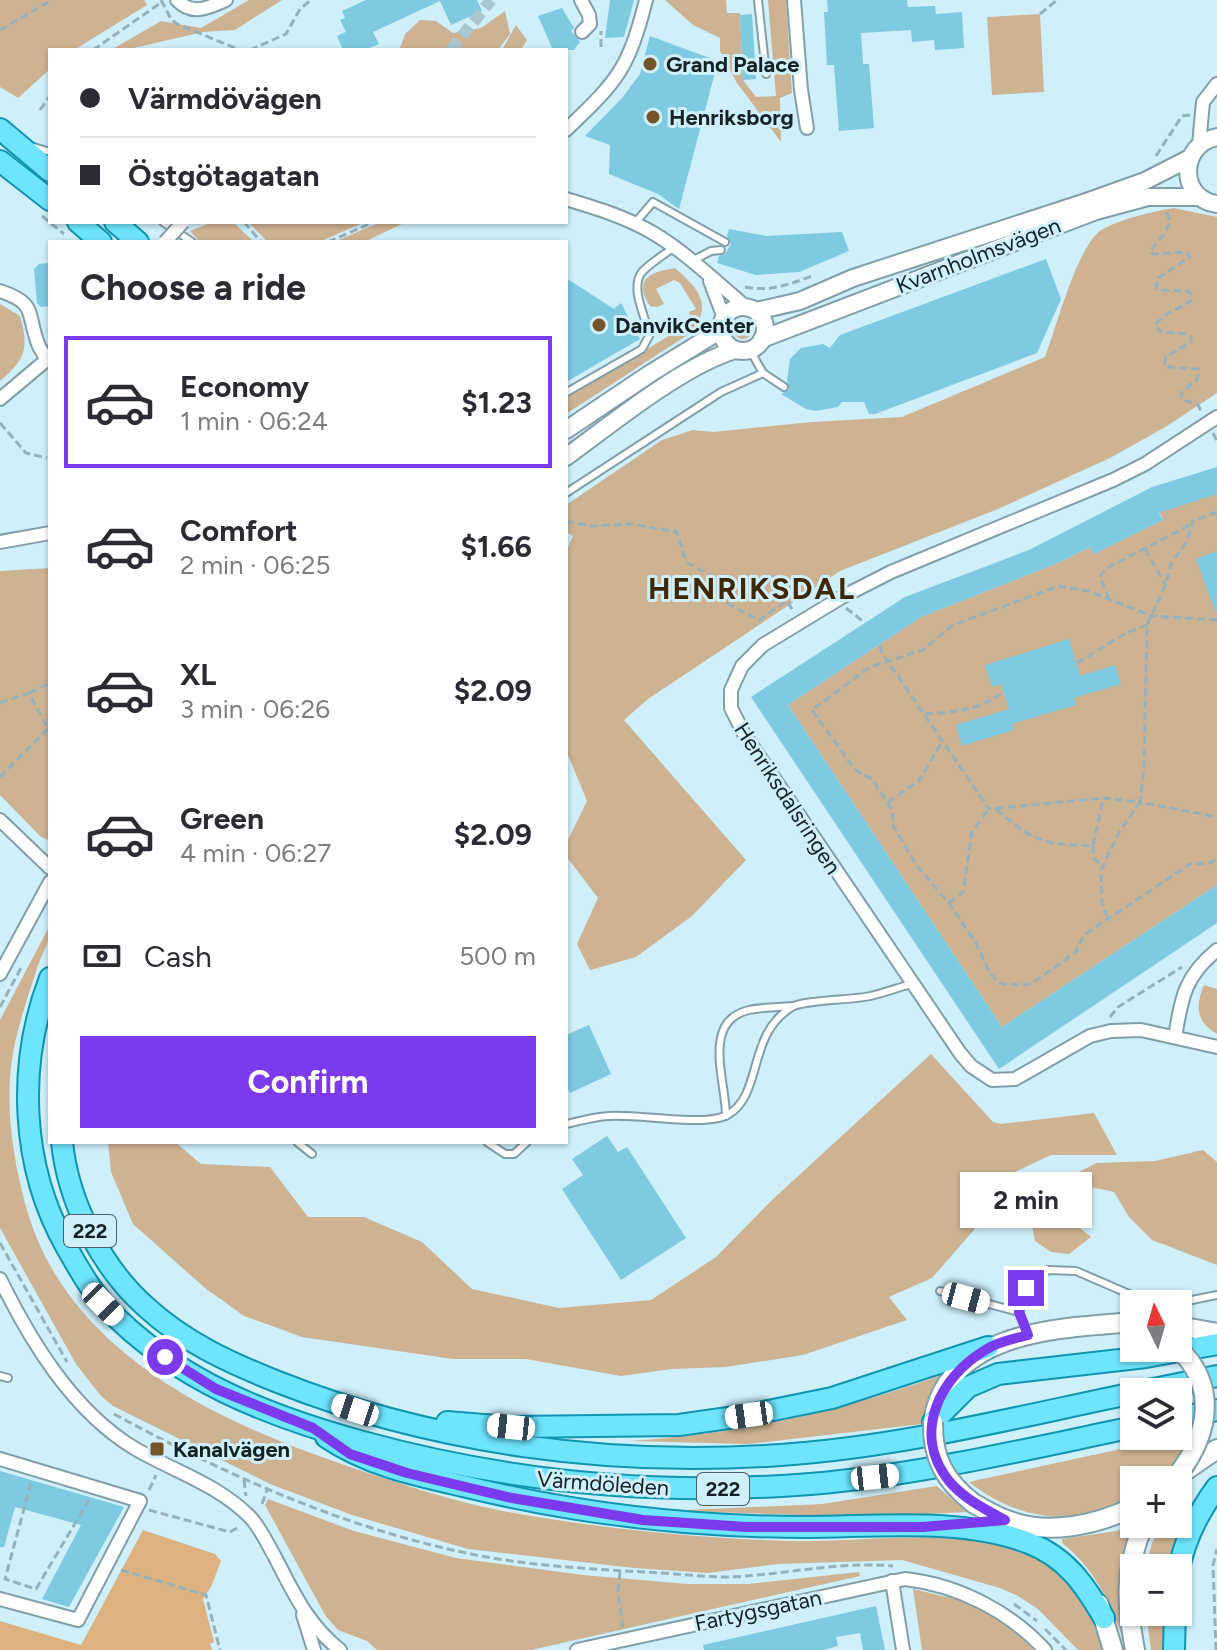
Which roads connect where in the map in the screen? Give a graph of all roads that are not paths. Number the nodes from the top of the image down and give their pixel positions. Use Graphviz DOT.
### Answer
graph roads {
  1 [pos="177,0"];
  2 [pos="226,0"];
  3 [pos="581,0"];
  4 [pos="646,0"];
  5 [pos="758,0"];
  6 [pos="794,0"];
  7 [pos="582,32"];
  8 [pos="766,74"];
  9 [pos="1217,84"];
  10 [pos="568,128"];
  11 [pos="807,128"];
  12 [pos="4,135"];
  13 [pos="1217,137"];
  14 [pos="48,151"];
  15 [pos="1194,152"];
  16 [pos="0,161"];
  17 [pos="48,169"];
  18 [pos="1200,197"];
  19 [pos="48,198"];
  20 [pos="568,200"];
  21 [pos="1217,204"];
  22 [pos="635,223"];
  23 [pos="80,224"];
  24 [pos="117,224"];
  25 [pos="166,224"];
  26 [pos="181,224"];
  27 [pos="99,240"];
  28 [pos="136,240"];
  29 [pos="167,240"];
  30 [pos="189,240"];
  31 [pos="725,242"];
  32 [pos="674,247"];
  33 [pos="721,250"];
  34 [pos="692,261"];
  35 [pos="709,278"];
  36 [pos="0,291"];
  37 [pos="751,309"];
  38 [pos="722,324"];
  39 [pos="749,346"];
  40 [pos="48,358"];
  41 [pos="763,373"];
  42 [pos="784,387"];
  43 [pos="568,391"];
  44 [pos="0,399"];
  45 [pos="1217,417"];
  46 [pos="568,429"];
  47 [pos="568,456"];
  48 [pos="568,492"];
  49 [pos="48,533"];
  50 [pos="0,542"];
  51 [pos="0,820"];
  52 [pos="48,866"];
  53 [pos="48,886"];
  54 [pos="1217,950"];
  55 [pos="0,974"];
  56 [pos="48,983"];
  57 [pos="911,984"];
  58 [pos="793,1006"];
  59 [pos="1175,1037"];
  60 [pos="1217,1047"];
  61 [pos="726,1116"];
  62 [pos="568,1124"];
  63 [pos="62,1144"];
  64 [pos="300,1144"];
  65 [pos="490,1144"];
  66 [pos="525,1144"];
  67 [pos="312,1154"];
  68 [pos="0,1279"];
  69 [pos="940,1291"];
  70 [pos="1217,1295"];
  71 [pos="4,1297"];
  72 [pos="1019,1312"];
  73 [pos="1120,1324"];
  74 [pos="1192,1329"];
  75 [pos="1217,1333"];
  76 [pos="1028,1335"];
  77 [pos="1217,1344"];
  78 [pos="988,1347"];
  79 [pos="1191,1362"];
  80 [pos="1217,1376"];
  81 [pos="1192,1381"];
  82 [pos="1120,1395"];
  83 [pos="1217,1410"];
  84 [pos="1192,1415"];
  85 [pos="396,1420"];
  86 [pos="933,1422"];
  87 [pos="313,1428"];
  88 [pos="1120,1430"];
  89 [pos="1217,1449"];
  90 [pos="0,1459"];
  91 [pos="1181,1466"];
  92 [pos="1191,1466"];
  93 [pos="1217,1487"];
  94 [pos="1120,1513"];
  95 [pos="1005,1520"];
  96 [pos="1029,1526"];
  97 [pos="923,1527"];
  98 [pos="1139,1538"];
  99 [pos="1183,1554"];
  100 [pos="892,1581"];
  101 [pos="0,1599"];
  102 [pos="303,1612"];
  103 [pos="1104,1618"];
  104 [pos="1175,1626"];
  105 [pos="639,1643"];
  106 [pos="314,1650"];
  107 [pos="340,1650"];
  108 [pos="577,1650"];
  109 [pos="903,1650"];
  110 [pos="1045,1650"];
  111 [pos="1113,1650"];
  112 [pos="1135,1650"];
  113 [pos="1174,1650"];
  1 -- 2 [label="street"];
  3 -- 7 [label="street"];
  4 -- 10 [label="street"];
  5 -- 8 [label="lane"];
  6 -- 11 [label="street"];
  9 -- 15 [label="street"];
  12 -- 14 [label="lane"];
  12 -- 17 [label="main road"];
  13 -- 15 [label="street, Kvarnholmsvägen"];
  15 -- 18 [label="street"];
  15 -- 37 [label="street, Kvarnholmsvägen"];
  16 -- 19 [label="main road"];
  18 -- 21 [label="street, Kvarnholmsvägen"];
  18 -- 39 [label="street, Kvarnholmsvägen"];
  20 -- 22 [label="street"];
  22 -- 31 [label="lane"];
  22 -- 32 [label="street"];
  23 -- 27 [label="main road"];
  24 -- 28 [label="main road"];
  25 -- 30 [label="lane"];
  26 -- 29 [label="street, bridge"];
  32 -- 34 [label="street"];
  32 -- 43 [label="lane"];
  33 -- 34 [label="lane"];
  34 -- 35 [label="street"];
  35 -- 37 [label="street"];
  35 -- 38 [label="street"];
  36 -- 40 [label="street"];
  37 -- 38 [label="street"];
  37 -- 39 [label="street"];
  38 -- 39 [label="street"];
  38 -- 46 [label="street"];
  39 -- 41 [label="lane"];
  39 -- 47 [label="street, Kvarnholmsvägen"];
  40 -- 44 [label="street"];
  41 -- 42 [label="lane"];
  41 -- 48 [label="lane"];
  45 -- 57 [label="street, Henriksdalsringen"];
  49 -- 50 [label="street"];
  51 -- 52 [label="street"];
  53 -- 55 [label="street"];
  54 -- 59 [label="street"];
  56 -- 87 [label="main road, 222"];
  57 -- 58 [label="lane"];
  57 -- 59 [label="street, Henriksdalsringen"];
  58 -- 61 [label="lane"];
  58 -- 61 [label="lane"];
  59 -- 60 [label="street, Henriksdalsringen"];
  61 -- 62 [label="lane"];
  63 -- 85 [label="main road, 222"];
  64 -- 67 [label="lane"];
  65 -- 66 [label="lane"];
  68 -- 71 [label="street"];
  69 -- 72 [label="lane"];
  70 -- 72 [label="lane"];
  71 -- 102 [label="street"];
  72 -- 76 [label="lane"];
  73 -- 76 [label="main road"];
  74 -- 75 [label="main road"];
  76 -- 78 [label="main road"];
  77 -- 86 [label="main road"];
  78 -- 85 [label="main road"];
  78 -- 86 [label="main road"];
  79 -- 91 [label="main road, bridge"];
  80 -- 81 [label="main road, Värmdöleden / 222"];
  82 -- 85 [label="main road, Värmdöleden / 222"];
  83 -- 84 [label="main road"];
  86 -- 95 [label="main road, bridge"];
  87 -- 88 [label="main road, Värmdöleden / 222"];
  87 -- 97 [label="main road"];
  89 -- 92 [label="main road"];
  90 -- 101 [label="street"];
  93 -- 99 [label="main road"];
  94 -- 96 [label="main road"];
  95 -- 96 [label="main road"];
  95 -- 97 [label="main road"];
  96 -- 103 [label="main road"];
  97 -- 103 [label="main road"];
  98 -- 112 [label="main road"];
  100 -- 105 [label="street, Fartygsgatan"];
  100 -- 109 [label="street"];
  100 -- 110 [label="street, Fartygsgatan"];
  102 -- 106 [label="street"];
  102 -- 107 [label="street"];
  103 -- 111 [label="main road"];
  104 -- 113 [label="main road"];
  105 -- 108 [label="street, Fartygsgatan"];
}
